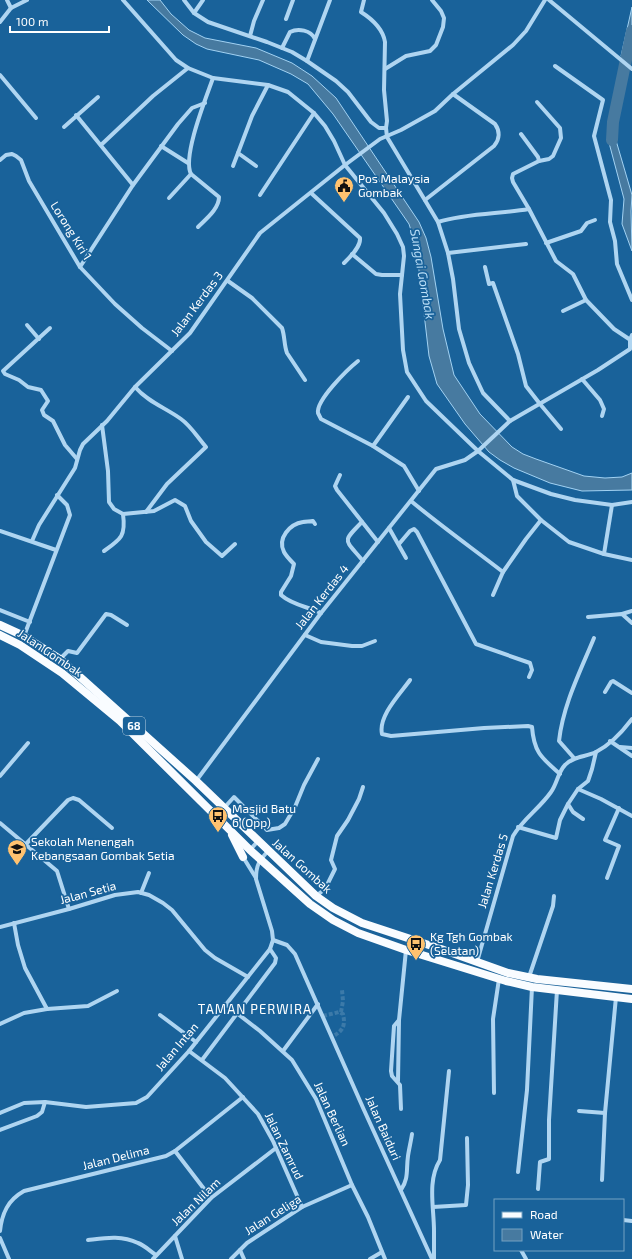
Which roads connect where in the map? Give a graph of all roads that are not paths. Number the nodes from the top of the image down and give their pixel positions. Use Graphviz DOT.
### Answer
graph roads {
  1 [pos="7,0"];
  2 [pos="27,0"];
  3 [pos="124,0"];
  4 [pos="184,0"];
  5 [pos="203,0"];
  6 [pos="262,0"];
  7 [pos="293,0"];
  8 [pos="330,0"];
  9 [pos="364,0"];
  10 [pos="432,0"];
  11 [pos="545,0"];
  12 [pos="549,0"];
  13 [pos="11,8"];
  14 [pos="194,13"];
  15 [pos="286,19"];
  16 [pos="0,22"];
  17 [pos="250,36"];
  18 [pos="316,39"];
  19 [pos="282,48"];
  20 [pos="307,61"];
  21 [pos="555,66"];
  22 [pos="188,68"];
  23 [pos="385,69"];
  24 [pos="632,69"];
  25 [pos="0,75"];
  26 [pos="213,78"];
  27 [pos="268,85"];
  28 [pos="453,94"];
  29 [pos="98,97"];
  30 [pos="537,102"];
  31 [pos="205,103"];
  32 [pos="314,113"];
  33 [pos="76,115"];
  34 [pos="36,118"];
  35 [pos="64,127"];
  36 [pos="386,128"];
  37 [pos="521,134"];
  38 [pos="388,137"];
  39 [pos="101,145"];
  40 [pos="162,146"];
  41 [pos="238,153"];
  42 [pos="0,160"];
  43 [pos="539,161"];
  44 [pos="188,163"];
  45 [pos="345,165"];
  46 [pos="233,166"];
  47 [pos="256,166"];
  48 [pos="191,174"];
  49 [pos="133,185"];
  50 [pos="311,193"];
  51 [pos="260,195"];
  52 [pos="169,198"];
  53 [pos="425,200"];
  54 [pos="529,209"];
  55 [pos="594,220"];
  56 [pos="438,222"];
  57 [pos="198,228"];
  58 [pos="546,243"];
  59 [pos="526,244"];
  60 [pos="448,253"];
  61 [pos="352,254"];
  62 [pos="344,263"];
  63 [pos="80,267"];
  64 [pos="485,268"];
  65 [pos="402,275"];
  66 [pos="228,281"];
  67 [pos="586,300"];
  68 [pos="632,300"];
  69 [pos="563,311"];
  70 [pos="27,324"];
  71 [pos="50,328"];
  72 [pos="632,335"];
  73 [pos="39,339"];
  74 [pos="631,341"];
  75 [pos="172,351"];
  76 [pos="358,361"];
  77 [pos="2,372"];
  78 [pos="582,379"];
  79 [pos="305,380"];
  80 [pos="135,387"];
  81 [pos="408,397"];
  82 [pos="540,404"];
  83 [pos="602,416"];
  84 [pos="510,421"];
  85 [pos="102,425"];
  86 [pos="561,429"];
  87 [pos="373,446"];
  88 [pos="480,449"];
  89 [pos="77,459"];
  90 [pos="340,475"];
  91 [pos="513,480"];
  92 [pos="419,491"];
  93 [pos="57,495"];
  94 [pos="411,501"];
  95 [pos="632,502"];
  96 [pos="612,505"];
  97 [pos="146,512"];
  98 [pos="122,514"];
  99 [pos="542,520"];
  100 [pos="362,522"];
  101 [pos="315,524"];
  102 [pos="389,528"];
  103 [pos="0,532"];
  104 [pos="32,542"];
  105 [pos="378,542"];
  106 [pos="235,544"];
  107 [pos="399,544"];
  108 [pos="56,550"];
  109 [pos="104,551"];
  110 [pos="604,554"];
  111 [pos="406,558"];
  112 [pos="632,560"];
  113 [pos="363,561"];
  114 [pos="503,572"];
  115 [pos="493,595"];
  116 [pos="0,610"];
  117 [pos="632,611"];
  118 [pos="321,613"];
  119 [pos="622,614"];
  120 [pos="588,617"];
  121 [pos="30,622"];
  122 [pos="632,623"];
  123 [pos="0,625"];
  124 [pos="127,625"];
  125 [pos="0,635"];
  126 [pos="305,635"];
  127 [pos="24,636"];
  128 [pos="594,638"];
  129 [pos="375,641"];
  130 [pos="60,660"];
  131 [pos="529,678"];
  132 [pos="410,680"];
  133 [pos="605,692"];
  134 [pos="632,693"];
  135 [pos="632,719"];
  136 [pos="610,741"];
  137 [pos="28,743"];
  138 [pos="619,747"];
  139 [pos="632,748"];
  140 [pos="596,752"];
  141 [pos="632,756"];
  142 [pos="574,758"];
  143 [pos="318,759"];
  144 [pos="560,774"];
  145 [pos="0,776"];
  146 [pos="196,781"];
  147 [pos="363,787"];
  148 [pos="578,789"];
  149 [pos="568,804"];
  150 [pos="224,808"];
  151 [pos="619,808"];
  152 [pos="632,816"];
  153 [pos="583,819"];
  154 [pos="0,823"];
  155 [pos="518,827"];
  156 [pos="112,828"];
  157 [pos="229,829"];
  158 [pos="258,841"];
  159 [pos="26,845"];
  160 [pos="250,850"];
  161 [pos="268,851"];
  162 [pos="243,857"];
  163 [pos="261,860"];
  164 [pos="149,873"];
  165 [pos="608,878"];
  166 [pos="256,879"];
  167 [pos="142,893"];
  168 [pos="316,896"];
  169 [pos="554,896"];
  170 [pos="69,909"];
  171 [pos="14,923"];
  172 [pos="0,927"];
  173 [pos="273,940"];
  174 [pos="270,949"];
  175 [pos="406,950"];
  176 [pos="477,962"];
  177 [pos="248,977"];
  178 [pos="529,978"];
  179 [pos="499,979"];
  180 [pos="532,987"];
  181 [pos="632,989"];
  182 [pos="557,990"];
  183 [pos="117,991"];
  184 [pos="616,997"];
  185 [pos="632,999"];
  186 [pos="225,1004"];
  187 [pos="318,1004"];
  188 [pos="47,1009"];
  189 [pos="237,1014"];
  190 [pos="160,1015"];
  191 [pos="0,1024"];
  192 [pos="196,1042"];
  193 [pos="189,1051"];
  194 [pos="283,1051"];
  195 [pos="202,1060"];
  196 [pos="449,1071"];
  197 [pos="494,1092"];
  198 [pos="243,1097"];
  199 [pos="45,1102"];
  200 [pos="401,1109"];
  201 [pos="579,1111"];
  202 [pos="0,1113"];
  203 [pos="605,1113"];
  204 [pos="0,1130"];
  205 [pos="412,1134"];
  206 [pos="467,1138"];
  207 [pos="276,1148"];
  208 [pos="175,1151"];
  209 [pos="518,1172"];
  210 [pos="602,1180"];
  211 [pos="352,1185"];
  212 [pos="538,1189"];
  213 [pos="401,1190"];
  214 [pos="211,1198"];
  215 [pos="302,1206"];
  216 [pos="433,1207"];
  217 [pos="0,1231"];
  218 [pos="175,1236"];
  219 [pos="0,1238"];
  220 [pos="88,1240"];
  221 [pos="240,1250"];
  222 [pos="382,1252"];
  223 [pos="156,1255"];
  224 [pos="9,1259"];
  225 [pos="152,1259"];
  226 [pos="182,1259"];
  227 [pos="231,1259"];
  228 [pos="244,1259"];
  229 [pos="370,1259"];
  230 [pos="386,1259"];
  231 [pos="433,1259"];
  1 -- 13 [label="street"];
  2 -- 13 [label="street"];
  3 -- 22 [label="street"];
  4 -- 14 [label="street"];
  5 -- 14 [label="street"];
  6 -- 17 [label="street"];
  7 -- 15 [label="street"];
  8 -- 18 [label="street"];
  9 -- 23 [label="street"];
  10 -- 23 [label="street"];
  11 -- 28 [label="street"];
  12 -- 24 [label="street"];
  13 -- 16 [label="street"];
  14 -- 17 [label="street"];
  17 -- 19 [label="street"];
  18 -- 19 [label="street"];
  18 -- 20 [label="street"];
  19 -- 20 [label="street"];
  20 -- 36 [label="street"];
  21 -- 68 [label="street"];
  22 -- 26 [label="street"];
  22 -- 39 [label="street"];
  23 -- 36 [label="street"];
  25 -- 34 [label="street"];
  26 -- 27 [label="street"];
  26 -- 31 [label="street"];
  27 -- 32 [label="street"];
  27 -- 41 [label="street"];
  28 -- 38 [label="street"];
  28 -- 53 [label="street"];
  29 -- 33 [label="street"];
  30 -- 43 [label="street"];
  31 -- 40 [label="street"];
  31 -- 44 [label="street"];
  32 -- 45 [label="street"];
  32 -- 51 [label="street"];
  33 -- 35 [label="street"];
  33 -- 39 [label="street"];
  36 -- 38 [label="street"];
  37 -- 43 [label="street"];
  38 -- 45 [label="street, Jalan Kerdas 3"];
  38 -- 53 [label="street"];
  39 -- 49 [label="street"];
  40 -- 44 [label="street"];
  40 -- 49 [label="street"];
  41 -- 46 [label="street"];
  41 -- 47 [label="street"];
  42 -- 63 [label="street, Lorong Kiri 1"];
  43 -- 54 [label="street"];
  44 -- 48 [label="street"];
  45 -- 50 [label="street, Jalan Kerdas 3"];
  45 -- 65 [label="street"];
  48 -- 52 [label="street"];
  48 -- 57 [label="street"];
  49 -- 63 [label="street"];
  50 -- 61 [label="street"];
  50 -- 66 [label="street, Jalan Kerdas 3"];
  53 -- 56 [label="street"];
  54 -- 56 [label="street"];
  54 -- 58 [label="street"];
  55 -- 58 [label="street"];
  56 -- 60 [label="street"];
  58 -- 67 [label="street"];
  59 -- 60 [label="street"];
  60 -- 84 [label="street"];
  61 -- 62 [label="street"];
  61 -- 65 [label="street"];
  63 -- 75 [label="street, Lorong Kiri 1"];
  64 -- 82 [label="street"];
  65 -- 88 [label="street"];
  66 -- 75 [label="street, Jalan Kerdas 3"];
  66 -- 79 [label="street"];
  67 -- 69 [label="street"];
  67 -- 74 [label="street"];
  70 -- 73 [label="street"];
  71 -- 73 [label="street"];
  72 -- 74 [label="street"];
  73 -- 77 [label="street"];
  74 -- 78 [label="street, Jalan Kerdas 4"];
  75 -- 80 [label="street, Jalan Kerdas 3"];
  76 -- 87 [label="street"];
  77 -- 89 [label="street"];
  78 -- 82 [label="street, Jalan Kerdas 4"];
  78 -- 83 [label="street"];
  80 -- 85 [label="street, Jalan Kerdas 3"];
  80 -- 97 [label="street"];
  81 -- 87 [label="street"];
  82 -- 84 [label="street, Jalan Kerdas 4"];
  82 -- 86 [label="street"];
  84 -- 88 [label="street, Jalan Kerdas 4"];
  85 -- 89 [label="street, Jalan Kerdas 3"];
  85 -- 98 [label="street"];
  87 -- 92 [label="street"];
  88 -- 91 [label="street"];
  88 -- 92 [label="street, Jalan Kerdas 4"];
  89 -- 93 [label="street, Jalan Kerdas 3"];
  90 -- 100 [label="street"];
  91 -- 96 [label="street"];
  91 -- 99 [label="street"];
  92 -- 94 [label="street, Jalan Kerdas 4"];
  93 -- 104 [label="street, Jalan Kerdas 3"];
  93 -- 108 [label="street"];
  94 -- 102 [label="street, Jalan Kerdas 4"];
  94 -- 114 [label="street"];
  95 -- 96 [label="street"];
  96 -- 110 [label="street"];
  97 -- 98 [label="street"];
  97 -- 106 [label="street"];
  98 -- 109 [label="street"];
  99 -- 110 [label="street"];
  99 -- 114 [label="street"];
  100 -- 105 [label="street"];
  100 -- 113 [label="street"];
  101 -- 118 [label="street"];
  102 -- 105 [label="street, Jalan Kerdas 4"];
  102 -- 107 [label="street"];
  103 -- 104 [label="street"];
  104 -- 108 [label="street"];
  105 -- 113 [label="street, Jalan Kerdas 4"];
  107 -- 111 [label="street"];
  107 -- 131 [label="street"];
  108 -- 121 [label="street"];
  110 -- 112 [label="street"];
  113 -- 118 [label="street, Jalan Kerdas 4"];
  114 -- 115 [label="street"];
  116 -- 121 [label="street"];
  117 -- 119 [label="street"];
  118 -- 126 [label="street, Jalan Kerdas 4"];
  119 -- 120 [label="street"];
  119 -- 122 [label="street"];
  121 -- 127 [label="street"];
  123 -- 127 [label="main road, Jalan Gombak / 68"];
  124 -- 130 [label="street"];
  125 -- 157 [label="main road, Jalan Gombak / 68"];
  126 -- 129 [label="street"];
  126 -- 146 [label="street, Jalan Kerdas 4"];
  127 -- 130 [label="main road, Jalan Gombak / 68"];
  128 -- 142 [label="street"];
  130 -- 146 [label="main road, Jalan Gombak / 68"];
  132 -- 144 [label="street"];
  133 -- 134 [label="street"];
  135 -- 136 [label="street"];
  136 -- 138 [label="street"];
  136 -- 140 [label="street"];
  137 -- 145 [label="street"];
  138 -- 139 [label="street"];
  138 -- 141 [label="street"];
  140 -- 142 [label="street"];
  140 -- 148 [label="street"];
  142 -- 144 [label="street, Jalan Kerdas 5"];
  143 -- 150 [label="street"];
  144 -- 155 [label="street, Jalan Kerdas 5"];
  146 -- 150 [label="main road, Jalan Gombak / 68"];
  147 -- 168 [label="street"];
  148 -- 149 [label="street"];
  148 -- 151 [label="street"];
  149 -- 153 [label="street"];
  149 -- 155 [label="street"];
  150 -- 158 [label="main road, Jalan Gombak / 68"];
  151 -- 152 [label="street"];
  151 -- 165 [label="street"];
  154 -- 159 [label="street"];
  155 -- 176 [label="street, Jalan Kerdas 5"];
  156 -- 159 [label="street"];
  157 -- 160 [label="main road, Jalan Gombak / 68"];
  157 -- 162 [label="main road"];
  158 -- 160 [label="street"];
  158 -- 161 [label="main road, Jalan Gombak / 68"];
  159 -- 170 [label="street"];
  160 -- 162 [label="street"];
  160 -- 163 [label="main road, Jalan Gombak / 68"];
  161 -- 163 [label="street"];
  161 -- 168 [label="main road, Jalan Gombak / 68"];
  162 -- 166 [label="street"];
  163 -- 166 [label="street"];
  163 -- 175 [label="main road, Jalan Gombak / 68"];
  164 -- 167 [label="street"];
  166 -- 173 [label="street"];
  167 -- 170 [label="street, Jalan Setia"];
  167 -- 177 [label="street, Jalan Setia"];
  168 -- 176 [label="main road, Jalan Gombak / 68"];
  169 -- 178 [label="street"];
  170 -- 171 [label="street, Jalan Setia"];
  171 -- 172 [label="street, Jalan Setia"];
  171 -- 188 [label="street"];
  173 -- 174 [label="street, Jalan Intan"];
  173 -- 187 [label="street, Jalan Baiduri"];
  174 -- 177 [label="street, Jalan Intan"];
  174 -- 189 [label="street"];
  175 -- 179 [label="main road, Jalan Gombak / 68"];
  175 -- 200 [label="street"];
  176 -- 178 [label="main road, Jalan Gombak / 68"];
  177 -- 186 [label="street, Jalan Intan"];
  178 -- 181 [label="main road, Jalan Gombak / 68"];
  179 -- 180 [label="main road, Jalan Gombak / 68"];
  179 -- 197 [label="street"];
  180 -- 182 [label="main road, Jalan Gombak / 68"];
  180 -- 209 [label="street"];
  182 -- 184 [label="main road, Jalan Gombak / 68"];
  182 -- 212 [label="street"];
  183 -- 188 [label="street"];
  184 -- 185 [label="main road, Jalan Gombak / 68"];
  184 -- 203 [label="street"];
  186 -- 189 [label="street, Jalan Berlian"];
  186 -- 192 [label="street, Jalan Intan"];
  187 -- 194 [label="street"];
  187 -- 213 [label="street, Jalan Baiduri"];
  188 -- 191 [label="street"];
  189 -- 194 [label="street, Jalan Berlian"];
  189 -- 195 [label="street"];
  190 -- 192 [label="street"];
  192 -- 193 [label="street, Jalan Intan"];
  193 -- 195 [label="street, Jalan Zamrud"];
  193 -- 199 [label="street, Jalan Intan"];
  194 -- 211 [label="street, Jalan Berlian"];
  195 -- 198 [label="street, Jalan Zamrud"];
  196 -- 216 [label="street"];
  198 -- 207 [label="street, Jalan Zamrud"];
  198 -- 208 [label="street, Jalan Delima"];
  199 -- 202 [label="street, Jalan Intan"];
  199 -- 204 [label="street"];
  201 -- 203 [label="street"];
  203 -- 210 [label="street"];
  205 -- 213 [label="street"];
  206 -- 216 [label="street"];
  207 -- 214 [label="street, Jalan Nilam"];
  207 -- 215 [label="street, Jalan Zamrud"];
  208 -- 214 [label="street"];
  208 -- 217 [label="street, Jalan Delima"];
  211 -- 215 [label="street, Jalan Geliga"];
  211 -- 222 [label="street, Jalan Berlian"];
  213 -- 231 [label="street, Jalan Baiduri"];
  214 -- 218 [label="street, Jalan Nilam"];
  215 -- 221 [label="street, Jalan Geliga"];
  216 -- 231 [label="street"];
  218 -- 223 [label="street, Jalan Nilam"];
  218 -- 226 [label="street"];
  219 -- 224 [label="street"];
  220 -- 223 [label="street"];
  221 -- 227 [label="street, Jalan Geliga"];
  221 -- 228 [label="street"];
  222 -- 229 [label="street"];
  222 -- 230 [label="street, Jalan Berlian"];
  223 -- 225 [label="street, Jalan Nilam"];
}
